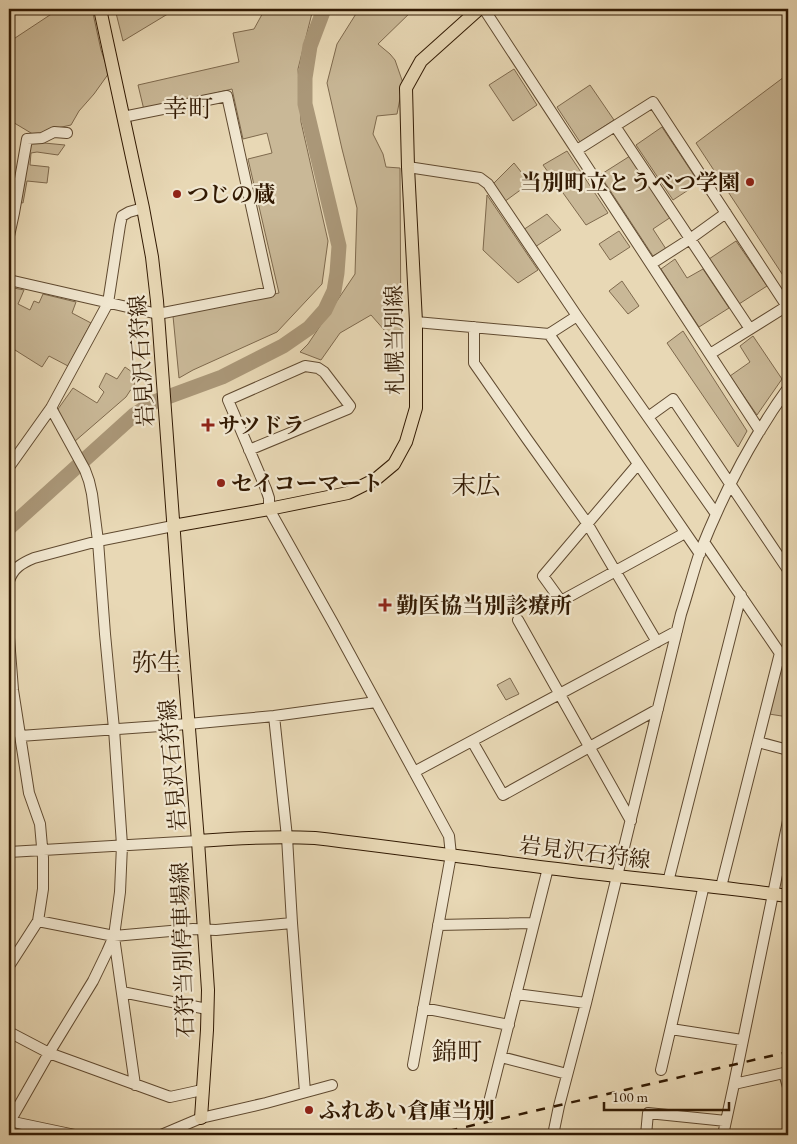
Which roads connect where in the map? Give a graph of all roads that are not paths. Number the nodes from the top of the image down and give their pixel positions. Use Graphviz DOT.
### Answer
graph roads {
  1 [pos="100,9"];
  2 [pos="479,9"];
  3 [pos="484,9"];
  4 [pos="123,117"];
  5 [pos="615,126"];
  6 [pos="66,133"];
  7 [pos="577,150"];
  8 [pos="408,167"];
  9 [pos="143,208"];
  10 [pos="726,213"];
  11 [pos="9,236"];
  12 [pos="690,239"];
  13 [pos="652,264"];
  14 [pos="9,280"];
  15 [pos="108,303"];
  16 [pos="788,307"];
  17 [pos="158,314"];
  18 [pos="577,316"];
  19 [pos="416,322"];
  20 [pos="474,327"];
  21 [pos="750,329"];
  22 [pos="549,334"];
  23 [pos="710,354"];
  24 [pos="788,388"];
  25 [pos="51,408"];
  26 [pos="648,417"];
  27 [pos="760,431"];
  28 [pos="249,450"];
  29 [pos="638,464"];
  30 [pos="9,467"];
  31 [pos="731,484"];
  32 [pos="269,509"];
  33 [pos="716,514"];
  34 [pos="587,523"];
  35 [pos="173,526"];
  36 [pos="685,533"];
  37 [pos="98,540"];
  38 [pos="704,542"];
  39 [pos="700,554"];
  40 [pos="788,570"];
  41 [pos="616,571"];
  42 [pos="9,577"];
  43 [pos="740,595"];
  44 [pos="518,620"];
  45 [pos="677,631"];
  46 [pos="9,638"];
  47 [pos="657,642"];
  48 [pos="780,653"];
  49 [pos="788,665"];
  50 [pos="11,690"];
  51 [pos="559,694"];
  52 [pos="376,702"];
  53 [pos="658,709"];
  54 [pos="274,716"];
  55 [pos="188,724"];
  56 [pos="114,729"];
  57 [pos="20,736"];
  58 [pos="472,741"];
  59 [pos="758,742"];
  60 [pos="589,748"];
  61 [pos="788,750"];
  62 [pos="414,772"];
  63 [pos="631,821"];
  64 [pos="788,821"];
  65 [pos="288,837"];
  66 [pos="198,841"];
  67 [pos="122,845"];
  68 [pos="43,850"];
  69 [pos="13,852"];
  70 [pos="451,855"];
  71 [pos="548,868"];
  72 [pos="618,876"];
  73 [pos="668,882"];
  74 [pos="704,885"];
  75 [pos="721,887"];
  76 [pos="774,894"];
  77 [pos="788,896"];
  78 [pos="38,921"];
  79 [pos="534,923"];
  80 [pos="292,924"];
  81 [pos="438,925"];
  82 [pos="204,930"];
  83 [pos="114,936"];
  84 [pos="9,966"];
  85 [pos="122,992"];
  86 [pos="516,994"];
  87 [pos="586,1003"];
  88 [pos="423,1008"];
  89 [pos="207,1009"];
  90 [pos="508,1024"];
  91 [pos="671,1029"];
  92 [pos="9,1032"];
  93 [pos="742,1040"];
  94 [pos="49,1052"];
  95 [pos="500,1057"];
  96 [pos="412,1065"];
  97 [pos="661,1070"];
  98 [pos="786,1072"];
  99 [pos="567,1074"];
  100 [pos="734,1084"];
  101 [pos="134,1085"];
  102 [pos="332,1085"];
  103 [pos="788,1087"];
  104 [pos="202,1090"];
  105 [pos="306,1092"];
  106 [pos="487,1110"];
  107 [pos="201,1118"];
  108 [pos="9,1121"];
  109 [pos="726,1121"];
  110 [pos="75,1135"];
  111 [pos="161,1135"];
  112 [pos="553,1135"];
  113 [pos="646,1135"];
  114 [pos="723,1135"];
  1 -- 4 [label="main road, 岩見沢石狩線"];
  2 -- 8 [label="main road, 札幌当別線"];
  3 -- 7 [label="street"];
  4 -- 9 [label="main road, 岩見沢石狩線"];
  4 -- 17 [label="street"];
  5 -- 7 [label="street"];
  5 -- 10 [label="street"];
  5 -- 12 [label="street"];
  6 -- 11 [label="street"];
  7 -- 13 [label="street"];
  8 -- 18 [label="street"];
  8 -- 19 [label="main road, 札幌当別線"];
  9 -- 15 [label="street"];
  9 -- 17 [label="main road, 岩見沢石狩線"];
  10 -- 12 [label="street"];
  10 -- 16 [label="street"];
  12 -- 13 [label="street"];
  12 -- 21 [label="street"];
  13 -- 23 [label="street"];
  14 -- 15 [label="street"];
  15 -- 17 [label="street"];
  15 -- 25 [label="street"];
  16 -- 21 [label="street"];
  17 -- 35 [label="main road, 岩見沢石狩線"];
  18 -- 22 [label="street"];
  18 -- 26 [label="street"];
  19 -- 20 [label="street"];
  19 -- 32 [label="main road, 札幌当別線"];
  20 -- 22 [label="street"];
  20 -- 34 [label="street"];
  21 -- 23 [label="street"];
  22 -- 29 [label="street"];
  23 -- 27 [label="street"];
  24 -- 27 [label="street"];
  25 -- 30 [label="street"];
  25 -- 37 [label="street"];
  26 -- 31 [label="street"];
  26 -- 33 [label="street"];
  27 -- 31 [label="street"];
  28 -- 28 [label="street"];
  28 -- 32 [label="street"];
  29 -- 34 [label="street"];
  29 -- 36 [label="street"];
  31 -- 33 [label="street"];
  31 -- 40 [label="street"];
  32 -- 35 [label="main road, 札幌当別線"];
  32 -- 52 [label="street"];
  33 -- 38 [label="street"];
  34 -- 41 [label="street"];
  34 -- 41 [label="street"];
  35 -- 37 [label="street"];
  35 -- 55 [label="main road, 岩見沢石狩線"];
  36 -- 39 [label="street"];
  36 -- 41 [label="street"];
  37 -- 42 [label="street"];
  37 -- 56 [label="street"];
  38 -- 39 [label="street"];
  38 -- 43 [label="street"];
  39 -- 45 [label="street"];
  41 -- 47 [label="street"];
  43 -- 48 [label="street"];
  43 -- 73 [label="street"];
  44 -- 51 [label="street"];
  45 -- 47 [label="street"];
  45 -- 53 [label="street"];
  46 -- 50 [label="street"];
  47 -- 51 [label="street"];
  48 -- 49 [label="street"];
  48 -- 59 [label="street"];
  50 -- 57 [label="street"];
  51 -- 58 [label="street"];
  51 -- 60 [label="street"];
  52 -- 54 [label="street"];
  52 -- 62 [label="street"];
  53 -- 60 [label="street"];
  53 -- 63 [label="street"];
  54 -- 55 [label="street"];
  54 -- 65 [label="street"];
  55 -- 56 [label="street"];
  55 -- 66 [label="main road, 岩見沢石狩線"];
  56 -- 57 [label="street"];
  56 -- 67 [label="street"];
  57 -- 68 [label="street"];
  58 -- 60 [label="street"];
  58 -- 62 [label="street"];
  59 -- 61 [label="street"];
  59 -- 75 [label="street"];
  60 -- 63 [label="street"];
  62 -- 70 [label="street"];
  63 -- 72 [label="street"];
  64 -- 76 [label="street"];
  65 -- 66 [label="main road, 岩見沢石狩線"];
  65 -- 70 [label="main road, 岩見沢石狩線"];
  65 -- 80 [label="street"];
  66 -- 67 [label="street"];
  66 -- 82 [label="main road, 石狩当別停車場線"];
  67 -- 68 [label="street"];
  67 -- 83 [label="street"];
  68 -- 69 [label="street"];
  68 -- 78 [label="street"];
  70 -- 71 [label="main road, 岩見沢石狩線"];
  70 -- 81 [label="street"];
  71 -- 72 [label="main road, 岩見沢石狩線"];
  71 -- 79 [label="street"];
  72 -- 73 [label="main road, 岩見沢石狩線"];
  72 -- 87 [label="street"];
  73 -- 74 [label="main road, 岩見沢石狩線"];
  74 -- 75 [label="main road, 岩見沢石狩線"];
  74 -- 91 [label="street"];
  75 -- 76 [label="main road, 岩見沢石狩線"];
  76 -- 77 [label="main road, 岩見沢石狩線"];
  76 -- 93 [label="street"];
  78 -- 83 [label="street"];
  78 -- 84 [label="street"];
  79 -- 81 [label="street"];
  79 -- 86 [label="street"];
  80 -- 82 [label="street"];
  80 -- 105 [label="street"];
  81 -- 88 [label="street"];
  82 -- 83 [label="street"];
  82 -- 89 [label="main road, 石狩当別停車場線"];
  83 -- 85 [label="street"];
  83 -- 94 [label="street"];
  85 -- 89 [label="street"];
  85 -- 101 [label="street"];
  86 -- 87 [label="street"];
  86 -- 90 [label="street"];
  87 -- 99 [label="street"];
  88 -- 90 [label="street"];
  88 -- 96 [label="street"];
  89 -- 104 [label="main road, 石狩当別停車場線"];
  90 -- 95 [label="street"];
  91 -- 93 [label="street"];
  91 -- 97 [label="street"];
  92 -- 94 [label="street"];
  93 -- 100 [label="street"];
  94 -- 101 [label="street"];
  94 -- 108 [label="street"];
  95 -- 99 [label="street"];
  95 -- 106 [label="street"];
  98 -- 100 [label="street"];
  98 -- 103 [label="street"];
  99 -- 112 [label="street"];
  100 -- 109 [label="street"];
  101 -- 104 [label="street"];
  102 -- 105 [label="street"];
  104 -- 107 [label="main road, 石狩当別停車場線"];
  105 -- 107 [label="street"];
  107 -- 111 [label="street"];
  108 -- 110 [label="street"];
  109 -- 113 [label="street"];
  109 -- 114 [label="street"];
}
